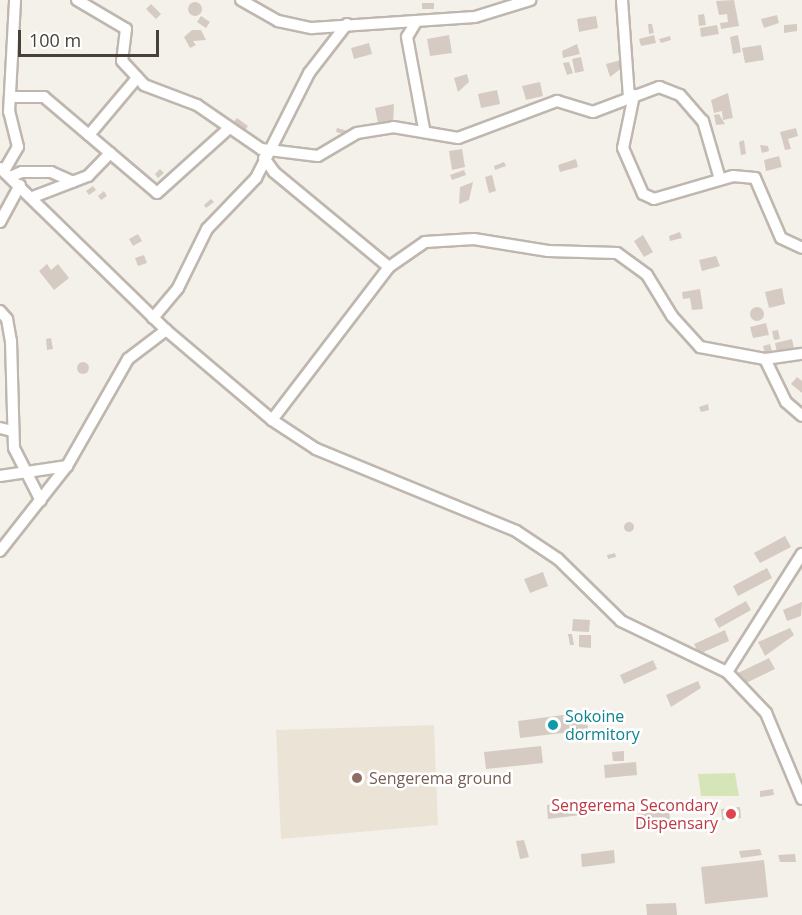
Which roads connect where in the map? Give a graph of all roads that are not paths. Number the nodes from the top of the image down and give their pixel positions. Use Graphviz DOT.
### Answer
graph roads {
  1 [pos="15,0"];
  2 [pos="77,0"];
  3 [pos="241,0"];
  4 [pos="530,0"];
  5 [pos="622,0"];
  6 [pos="416,22"];
  7 [pos="346,24"];
  8 [pos="5,78"];
  9 [pos="136,78"];
  10 [pos="631,96"];
  11 [pos="10,97"];
  12 [pos="228,129"];
  13 [pos="424,129"];
  14 [pos="89,135"];
  15 [pos="110,153"];
  16 [pos="265,153"];
  17 [pos="5,172"];
  18 [pos="720,179"];
  19 [pos="73,182"];
  20 [pos="20,185"];
  21 [pos="33,197"];
  22 [pos="0,222"];
  23 [pos="802,248"];
  24 [pos="390,267"];
  25 [pos="0,311"];
  26 [pos="153,318"];
  27 [pos="166,330"];
  28 [pos="802,354"];
  29 [pos="765,359"];
  30 [pos="802,416"];
  31 [pos="272,420"];
  32 [pos="0,428"];
  33 [pos="12,431"];
  34 [pos="67,466"];
  35 [pos="22,471"];
  36 [pos="0,476"];
  37 [pos="41,501"];
  38 [pos="0,551"];
  39 [pos="802,554"];
  40 [pos="727,672"];
  41 [pos="802,799"];
  1 -- 8 [label="street"];
  2 -- 9 [label="street"];
  3 -- 7 [label="street"];
  4 -- 6 [label="street"];
  5 -- 10 [label="street"];
  6 -- 7 [label="street"];
  6 -- 13 [label="street"];
  7 -- 16 [label="street"];
  8 -- 11 [label="street"];
  9 -- 12 [label="street"];
  9 -- 14 [label="street"];
  10 -- 13 [label="street"];
  10 -- 18 [label="street"];
  10 -- 18 [label="street"];
  11 -- 14 [label="street"];
  11 -- 17 [label="street"];
  12 -- 15 [label="street"];
  12 -- 16 [label="street"];
  13 -- 16 [label="street"];
  14 -- 15 [label="street"];
  15 -- 19 [label="street"];
  16 -- 24 [label="street"];
  16 -- 26 [label="street"];
  17 -- 19 [label="street"];
  17 -- 20 [label="street"];
  18 -- 23 [label="street"];
  19 -- 21 [label="street"];
  20 -- 21 [label="street"];
  20 -- 22 [label="street"];
  21 -- 26 [label="street"];
  24 -- 29 [label="street"];
  24 -- 31 [label="street"];
  25 -- 33 [label="street"];
  26 -- 27 [label="street"];
  27 -- 31 [label="street"];
  27 -- 34 [label="street"];
  28 -- 29 [label="street"];
  29 -- 30 [label="street"];
  31 -- 40 [label="street"];
  32 -- 33 [label="street"];
  33 -- 35 [label="street"];
  34 -- 35 [label="street"];
  34 -- 37 [label="street"];
  35 -- 36 [label="street"];
  35 -- 37 [label="street"];
  37 -- 38 [label="street"];
  39 -- 40 [label="street"];
  40 -- 41 [label="street"];
}
